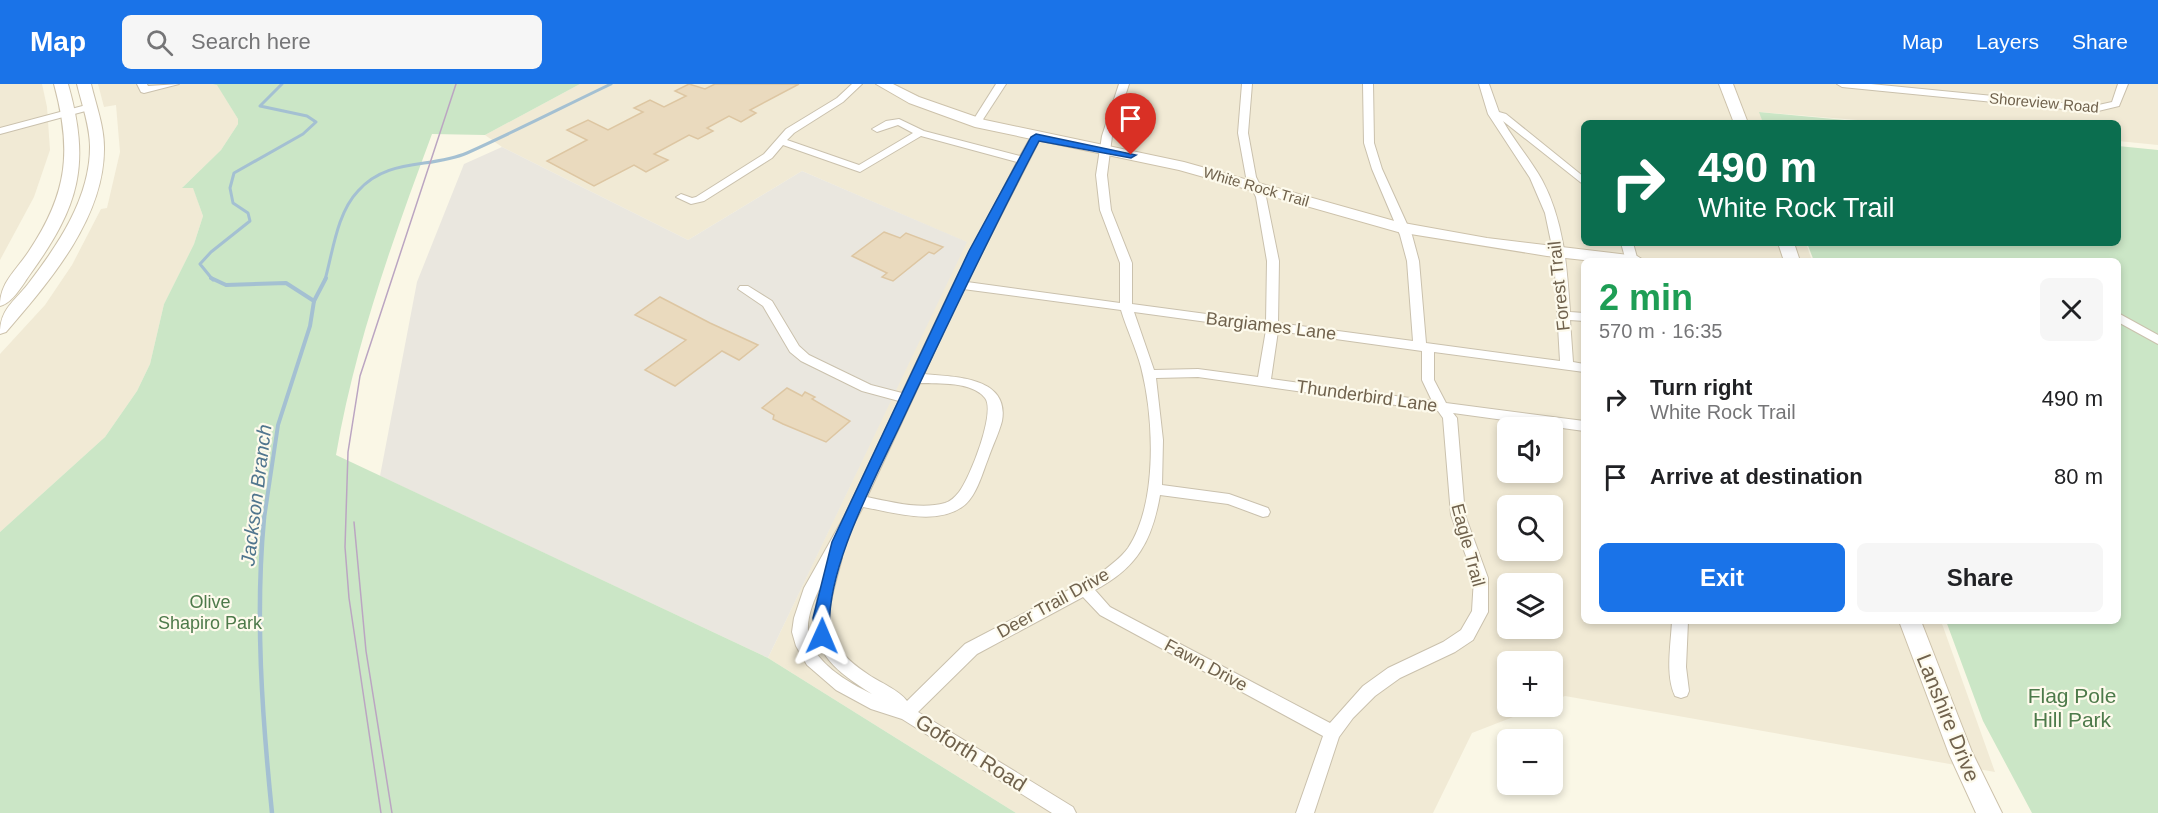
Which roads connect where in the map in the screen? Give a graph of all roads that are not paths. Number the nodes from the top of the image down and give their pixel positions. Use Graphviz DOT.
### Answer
graph roads {
  1 [pos="61,84"];
  2 [pos="84,84"];
  3 [pos="142,84"];
  4 [pos="857,84"];
  5 [pos="883,84"];
  6 [pos="1001,84"];
  7 [pos="1125,84"];
  8 [pos="1247,84"];
  9 [pos="1368,84"];
  10 [pos="1484,84"];
  11 [pos="1726,84"];
  12 [pos="1842,84"];
  13 [pos="1980,84"];
  14 [pos="2123,84"];
  15 [pos="174,85"];
  16 [pos="1855,85"];
  17 [pos="1990,99"];
  18 [pos="90,107"];
  19 [pos="69,113"];
  20 [pos="1493,114"];
  21 [pos="1740,120"];
  22 [pos="976,122"];
  23 [pos="877,129"];
  24 [pos="0,131"];
  25 [pos="920,133"];
  26 [pos="1036,137"];
  27 [pos="780,141"];
  28 [pos="1102,149"];
  29 [pos="1023,160"];
  30 [pos="1581,180"];
  31 [pos="1256,186"];
  32 [pos="681,197"];
  33 [pos="73,225"];
  34 [pos="50,228"];
  35 [pos="1402,228"];
  36 [pos="1558,251"];
  37 [pos="1611,258"];
  38 [pos="958,285"];
  39 [pos="744,289"];
  40 [pos="0,301"];
  41 [pos="1126,308"];
  42 [pos="1563,316"];
  43 [pos="1581,317"];
  44 [pos="2121,319"];
  45 [pos="1271,326"];
  46 [pos="0,328"];
  47 [pos="2158,340"];
  48 [pos="1424,347"];
  49 [pos="1567,366"];
  50 [pos="1581,368"];
  51 [pos="1149,374"];
  52 [pos="917,378"];
  53 [pos="1264,382"];
  54 [pos="906,398"];
  55 [pos="1443,407"];
  56 [pos="1581,426"];
  57 [pos="1154,489"];
  58 [pos="858,501"];
  59 [pos="1263,512"];
  60 [pos="1085,589"];
  61 [pos="1680,624"];
  62 [pos="1911,624"];
  63 [pos="1681,691"];
  64 [pos="906,713"];
  65 [pos="1332,733"];
  66 [pos="1067,813"];
  67 [pos="1305,813"];
  68 [pos="1989,813"];
  1 -- 19 [label="street"];
  2 -- 18 [label="street"];
  3 -- 15 [label="street"];
  4 -- 27 [label="street"];
  5 -- 22 [label="street, White Rock Trail"];
  6 -- 22 [label="street"];
  7 -- 28 [label="street, Deer Trail Drive"];
  8 -- 31 [label="street"];
  9 -- 35 [label="street, Eagle Trail"];
  10 -- 20 [label="street, Forest Trail"];
  11 -- 21 [label="street"];
  12 -- 16 [label="street, Shoreview Road"];
  13 -- 17 [label="street"];
  14 -- 17 [label="street, Shoreview Road"];
  16 -- 17 [label="street, Shoreview Road"];
  18 -- 19 [label="street"];
  18 -- 33 [label="street"];
  19 -- 24 [label="street"];
  19 -- 34 [label="street"];
  20 -- 30 [label="street"];
  20 -- 36 [label="street, Forest Trail"];
  22 -- 26 [label="street, White Rock Trail"];
  23 -- 25 [label="street"];
  25 -- 27 [label="street"];
  25 -- 29 [label="street"];
  26 -- 28 [label="street, White Rock Trail"];
  26 -- 29 [label="street, Goforth Road"];
  27 -- 32 [label="street"];
  28 -- 31 [label="street, White Rock Trail"];
  28 -- 41 [label="street, Deer Trail Drive"];
  29 -- 38 [label="street, Goforth Road"];
  31 -- 35 [label="street, White Rock Trail"];
  31 -- 45 [label="street"];
  33 -- 34 [label="street"];
  33 -- 46 [label="street"];
  34 -- 40 [label="street"];
  35 -- 36 [label="street, White Rock Trail"];
  35 -- 48 [label="street, Eagle Trail"];
  36 -- 37 [label="street, White Rock Trail"];
  36 -- 42 [label="street, Forest Trail"];
  38 -- 41 [label="street, Bargiames Lane"];
  38 -- 52 [label="street, Goforth Road"];
  39 -- 54 [label="street"];
  41 -- 45 [label="street, Bargiames Lane"];
  41 -- 51 [label="street, Deer Trail Drive"];
  42 -- 43 [label="street"];
  42 -- 49 [label="street, Forest Trail"];
  44 -- 47 [label="street"];
  45 -- 48 [label="street, Bargiames Lane"];
  45 -- 53 [label="street"];
  48 -- 49 [label="street, Bargiames Lane"];
  48 -- 55 [label="street, Eagle Trail"];
  49 -- 50 [label="street, Bargiames Lane"];
  51 -- 53 [label="street, Thunderbird Lane"];
  51 -- 57 [label="street, Deer Trail Drive"];
  52 -- 54 [label="street, Goforth Road"];
  52 -- 58 [label="street"];
  53 -- 55 [label="street, Thunderbird Lane"];
  54 -- 58 [label="street, Goforth Road"];
  55 -- 56 [label="street, Thunderbird Lane"];
  55 -- 65 [label="street, Eagle Trail"];
  57 -- 59 [label="street"];
  57 -- 60 [label="street, Deer Trail Drive"];
  58 -- 64 [label="street, Goforth Road"];
  60 -- 64 [label="street, Deer Trail Drive"];
  60 -- 65 [label="street, Fawn Drive"];
  61 -- 63 [label="street"];
  62 -- 68 [label="street, Lanshire Drive"];
  64 -- 66 [label="street, Goforth Road"];
  65 -- 67 [label="street, Eagle Trail"];
}
